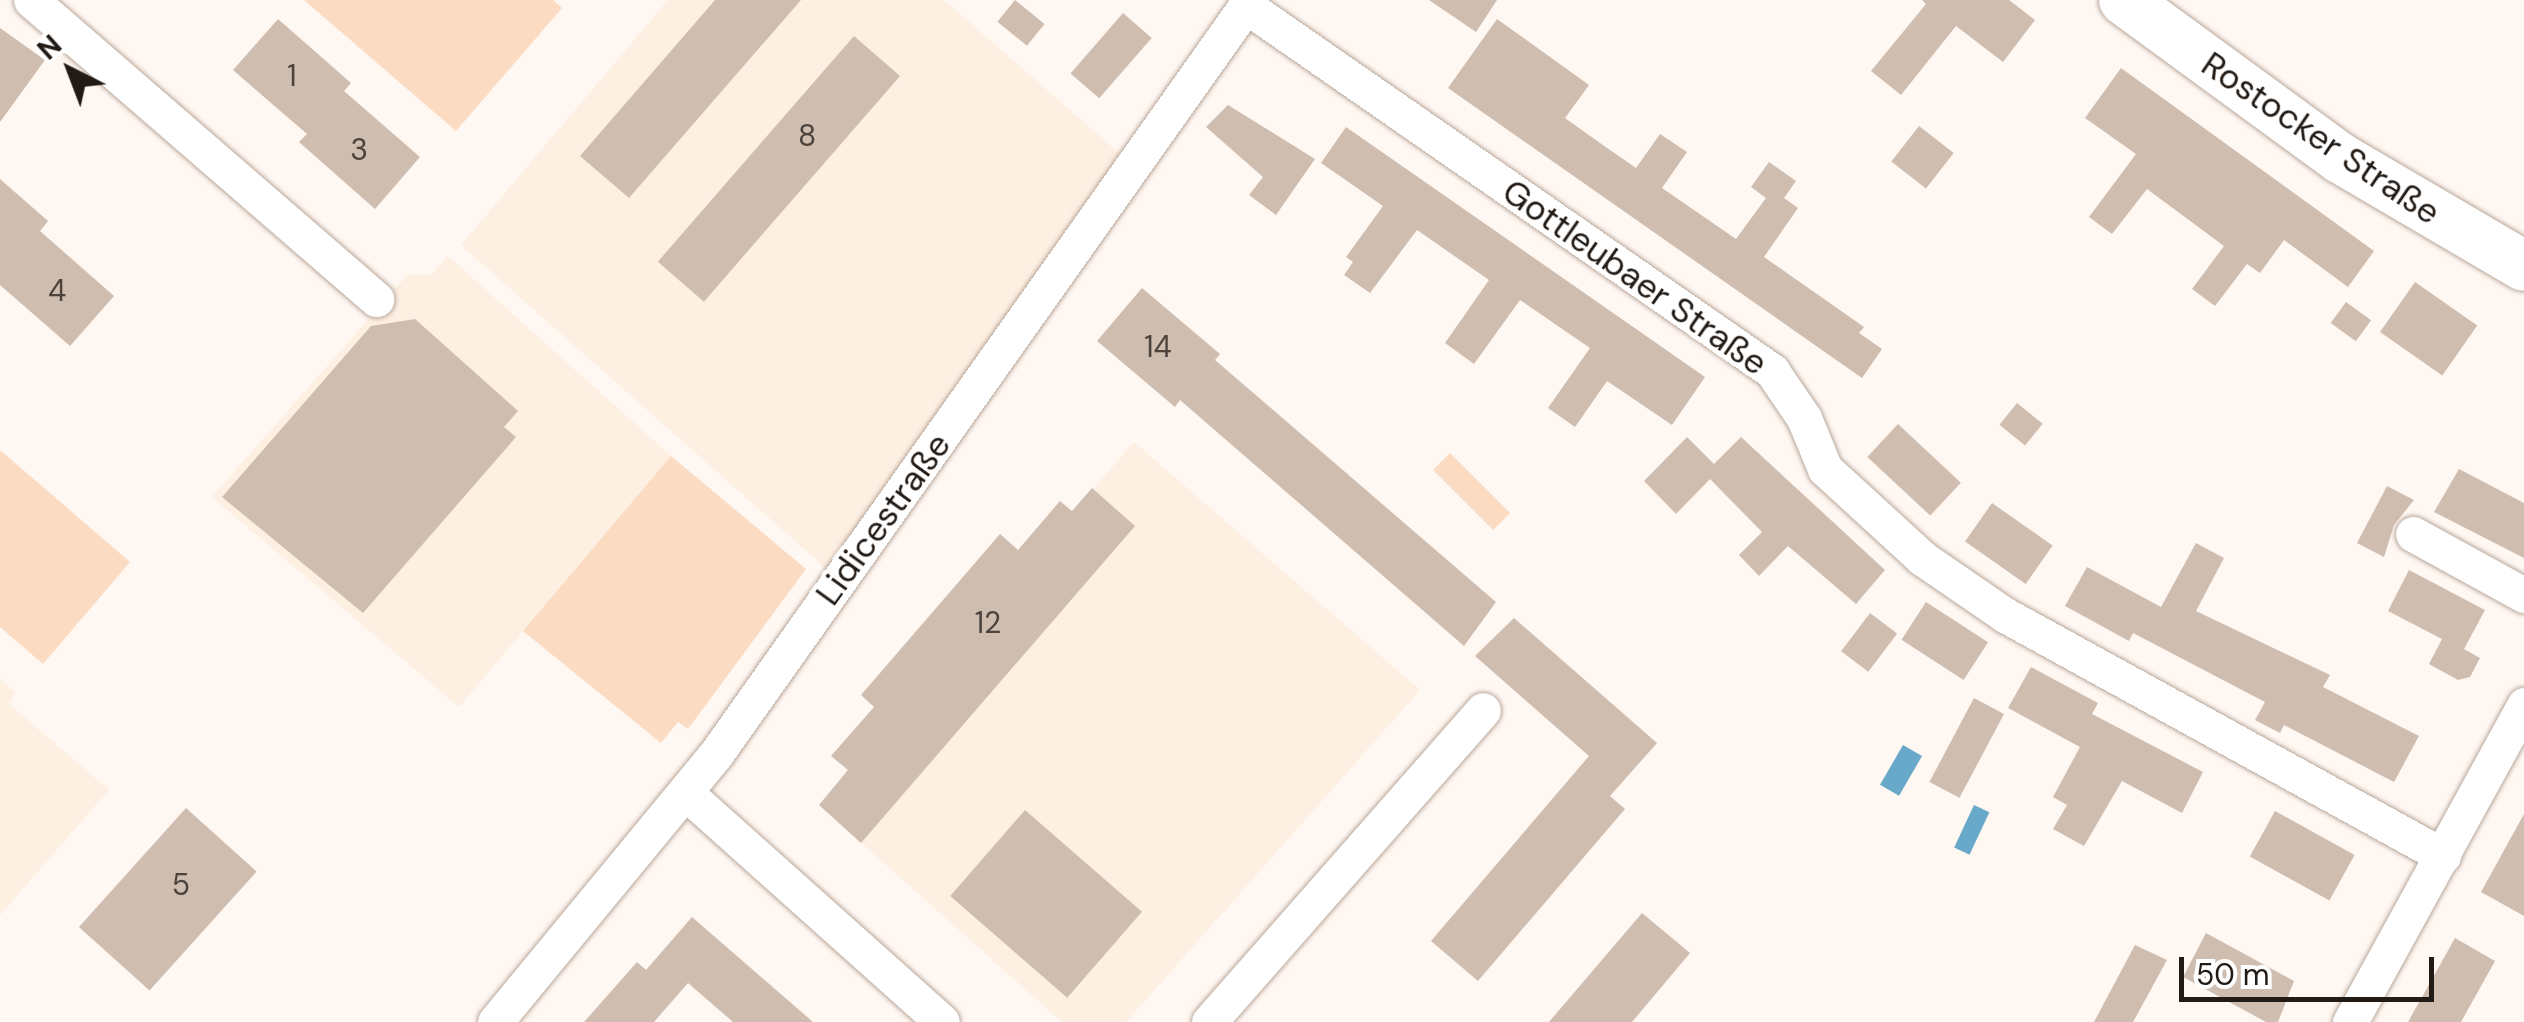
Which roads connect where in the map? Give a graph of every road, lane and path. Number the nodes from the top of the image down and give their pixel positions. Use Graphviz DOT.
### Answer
graph roads {
  1 [pos="31,0"];
  2 [pos="2124,0"];
  3 [pos="1250,4"];
  4 [pos="2524,266"];
  5 [pos="376,298"];
  6 [pos="2412,534"];
  7 [pos="2524,595"];
  8 [pos="2524,705"];
  9 [pos="1482,710"];
  10 [pos="686,792"];
  11 [pos="2443,856"];
  12 [pos="495,1022"];
  13 [pos="942,1022"];
  14 [pos="1209,1022"];
  15 [pos="2350,1022"];
  1 -- 5 [label="street"];
  2 -- 4 [label="main road, Rostocker Straße"];
  3 -- 10 [label="street, Lidicestraße"];
  3 -- 11 [label="street, Gottleubaer Straße"];
  6 -- 7 [label="street"];
  8 -- 11 [label="street"];
  9 -- 14 [label="street"];
  10 -- 12 [label="street, Lidicestraße"];
  10 -- 13 [label="street"];
  11 -- 15 [label="street"];
}
